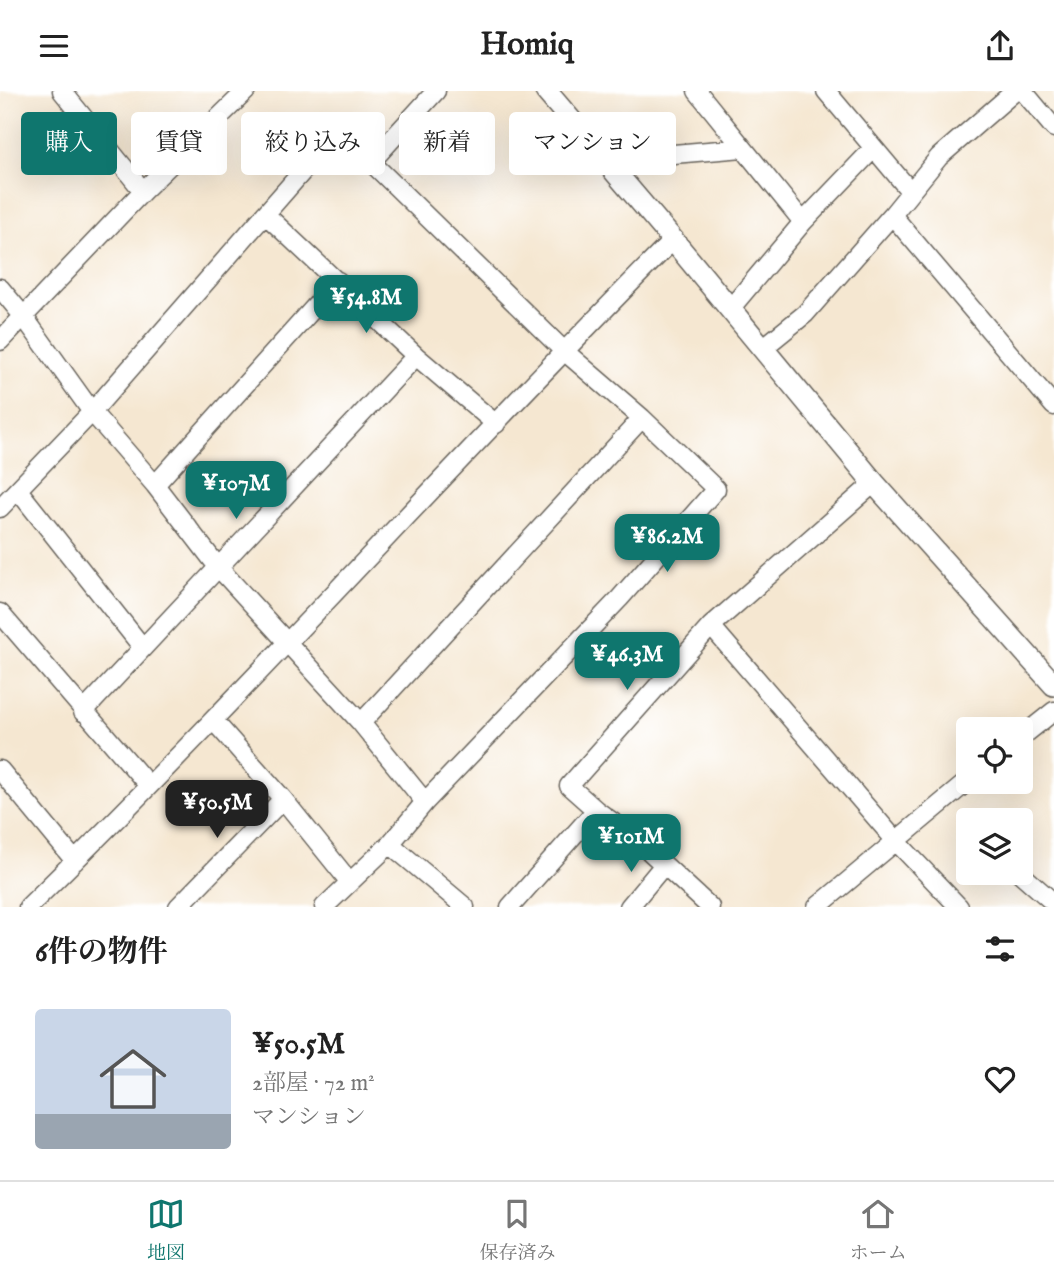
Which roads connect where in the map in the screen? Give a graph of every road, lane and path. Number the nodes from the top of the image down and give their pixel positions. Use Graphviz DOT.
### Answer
graph roads {
  1 [pos="62,91"];
  2 [pos="246,91"];
  3 [pos="436,91"];
  4 [pos="545,91"];
  5 [pos="697,91"];
  6 [pos="826,91"];
  7 [pos="1015,91"];
  8 [pos="1023,91"];
  9 [pos="563,112"];
  10 [pos="1054,128"];
  11 [pos="385,147"];
  12 [pos="743,148"];
  13 [pos="874,148"];
  14 [pos="676,154"];
  15 [pos="299,175"];
  16 [pos="384,175"];
  17 [pos="617,175"];
  18 [pos="143,191"];
  19 [pos="910,191"];
  20 [pos="265,214"];
  21 [pos="892,215"];
  22 [pos="803,222"];
  23 [pos="673,240"];
  24 [pos="338,281"];
  25 [pos="0,288"];
  26 [pos="730,309"];
  27 [pos="24,317"];
  28 [pos="0,341"];
  29 [pos="763,348"];
  30 [pos="563,350"];
  31 [pos="416,356"];
  32 [pos="1054,406"];
  33 [pos="92,412"];
  34 [pos="642,418"];
  35 [pos="496,424"];
  36 [pos="874,483"];
  37 [pos="155,485"];
  38 [pos="18,490"];
  39 [pos="0,508"];
  40 [pos="218,567"];
  41 [pos="0,613"];
  42 [pos="711,626"];
  43 [pos="286,642"];
  44 [pos="143,648"];
  45 [pos="1054,685"];
  46 [pos="1054,711"];
  47 [pos="83,712"];
  48 [pos="213,720"];
  49 [pos="362,723"];
  50 [pos="1033,728"];
  51 [pos="0,770"];
  52 [pos="149,786"];
  53 [pos="956,791"];
  54 [pos="283,799"];
  55 [pos="425,803"];
  56 [pos="596,810"];
  57 [pos="895,840"];
  58 [pos="390,844"];
  59 [pos="75,861"];
  60 [pos="663,866"];
  61 [pos="349,881"];
  62 [pos="1033,884"];
  63 [pos="1054,903"];
  64 [pos="28,907"];
  65 [pos="178,907"];
  66 [pos="324,907"];
  67 [pos="465,907"];
  68 [pos="510,907"];
  69 [pos="629,907"];
  70 [pos="710,907"];
  71 [pos="817,907"];
  72 [pos="959,907"];
  1 -- 18 [label="street"];
  2 -- 18 [label="street"];
  3 -- 11 [label="street"];
  4 -- 9 [label="street"];
  5 -- 12 [label="street"];
  6 -- 13 [label="street"];
  7 -- 19 [label="street"];
  8 -- 10 [label="street"];
  12 -- 14 [label="street"];
  12 -- 22 [label="street"];
  13 -- 19 [label="street"];
  13 -- 22 [label="street"];
  15 -- 20 [label="street"];
  16 -- 30 [label="street"];
  17 -- 23 [label="street"];
  18 -- 27 [label="street"];
  19 -- 21 [label="street"];
  20 -- 24 [label="street"];
  20 -- 33 [label="street"];
  21 -- 29 [label="street"];
  21 -- 32 [label="street"];
  22 -- 26 [label="street"];
  23 -- 26 [label="street"];
  23 -- 30 [label="street"];
  24 -- 31 [label="street"];
  24 -- 37 [label="street"];
  25 -- 27 [label="street"];
  26 -- 29 [label="street"];
  27 -- 28 [label="street"];
  27 -- 33 [label="street"];
  29 -- 36 [label="street"];
  30 -- 34 [label="street"];
  30 -- 35 [label="street"];
  31 -- 35 [label="street"];
  31 -- 40 [label="street"];
  33 -- 37 [label="street"];
  33 -- 38 [label="street"];
  34 -- 49 [label="street"];
  34 -- 55 [label="street"];
  35 -- 43 [label="street"];
  36 -- 42 [label="street"];
  36 -- 45 [label="street"];
  37 -- 40 [label="street"];
  38 -- 39 [label="street"];
  38 -- 44 [label="street"];
  40 -- 43 [label="street"];
  40 -- 44 [label="street"];
  41 -- 47 [label="street"];
  42 -- 56 [label="street"];
  42 -- 57 [label="street"];
  43 -- 48 [label="street"];
  43 -- 49 [label="street"];
  44 -- 47 [label="street"];
  46 -- 50 [label="street"];
  47 -- 52 [label="street"];
  48 -- 52 [label="street"];
  48 -- 54 [label="street"];
  49 -- 55 [label="street"];
  51 -- 59 [label="street"];
  52 -- 59 [label="street"];
  53 -- 57 [label="street"];
  54 -- 61 [label="street"];
  54 -- 65 [label="street"];
  55 -- 58 [label="street"];
  56 -- 60 [label="street"];
  56 -- 68 [label="street"];
  57 -- 71 [label="street"];
  57 -- 72 [label="street"];
  58 -- 61 [label="street"];
  58 -- 67 [label="street"];
  59 -- 64 [label="street"];
  60 -- 69 [label="street"];
  60 -- 70 [label="street"];
  61 -- 66 [label="street"];
  62 -- 63 [label="street"];
}
